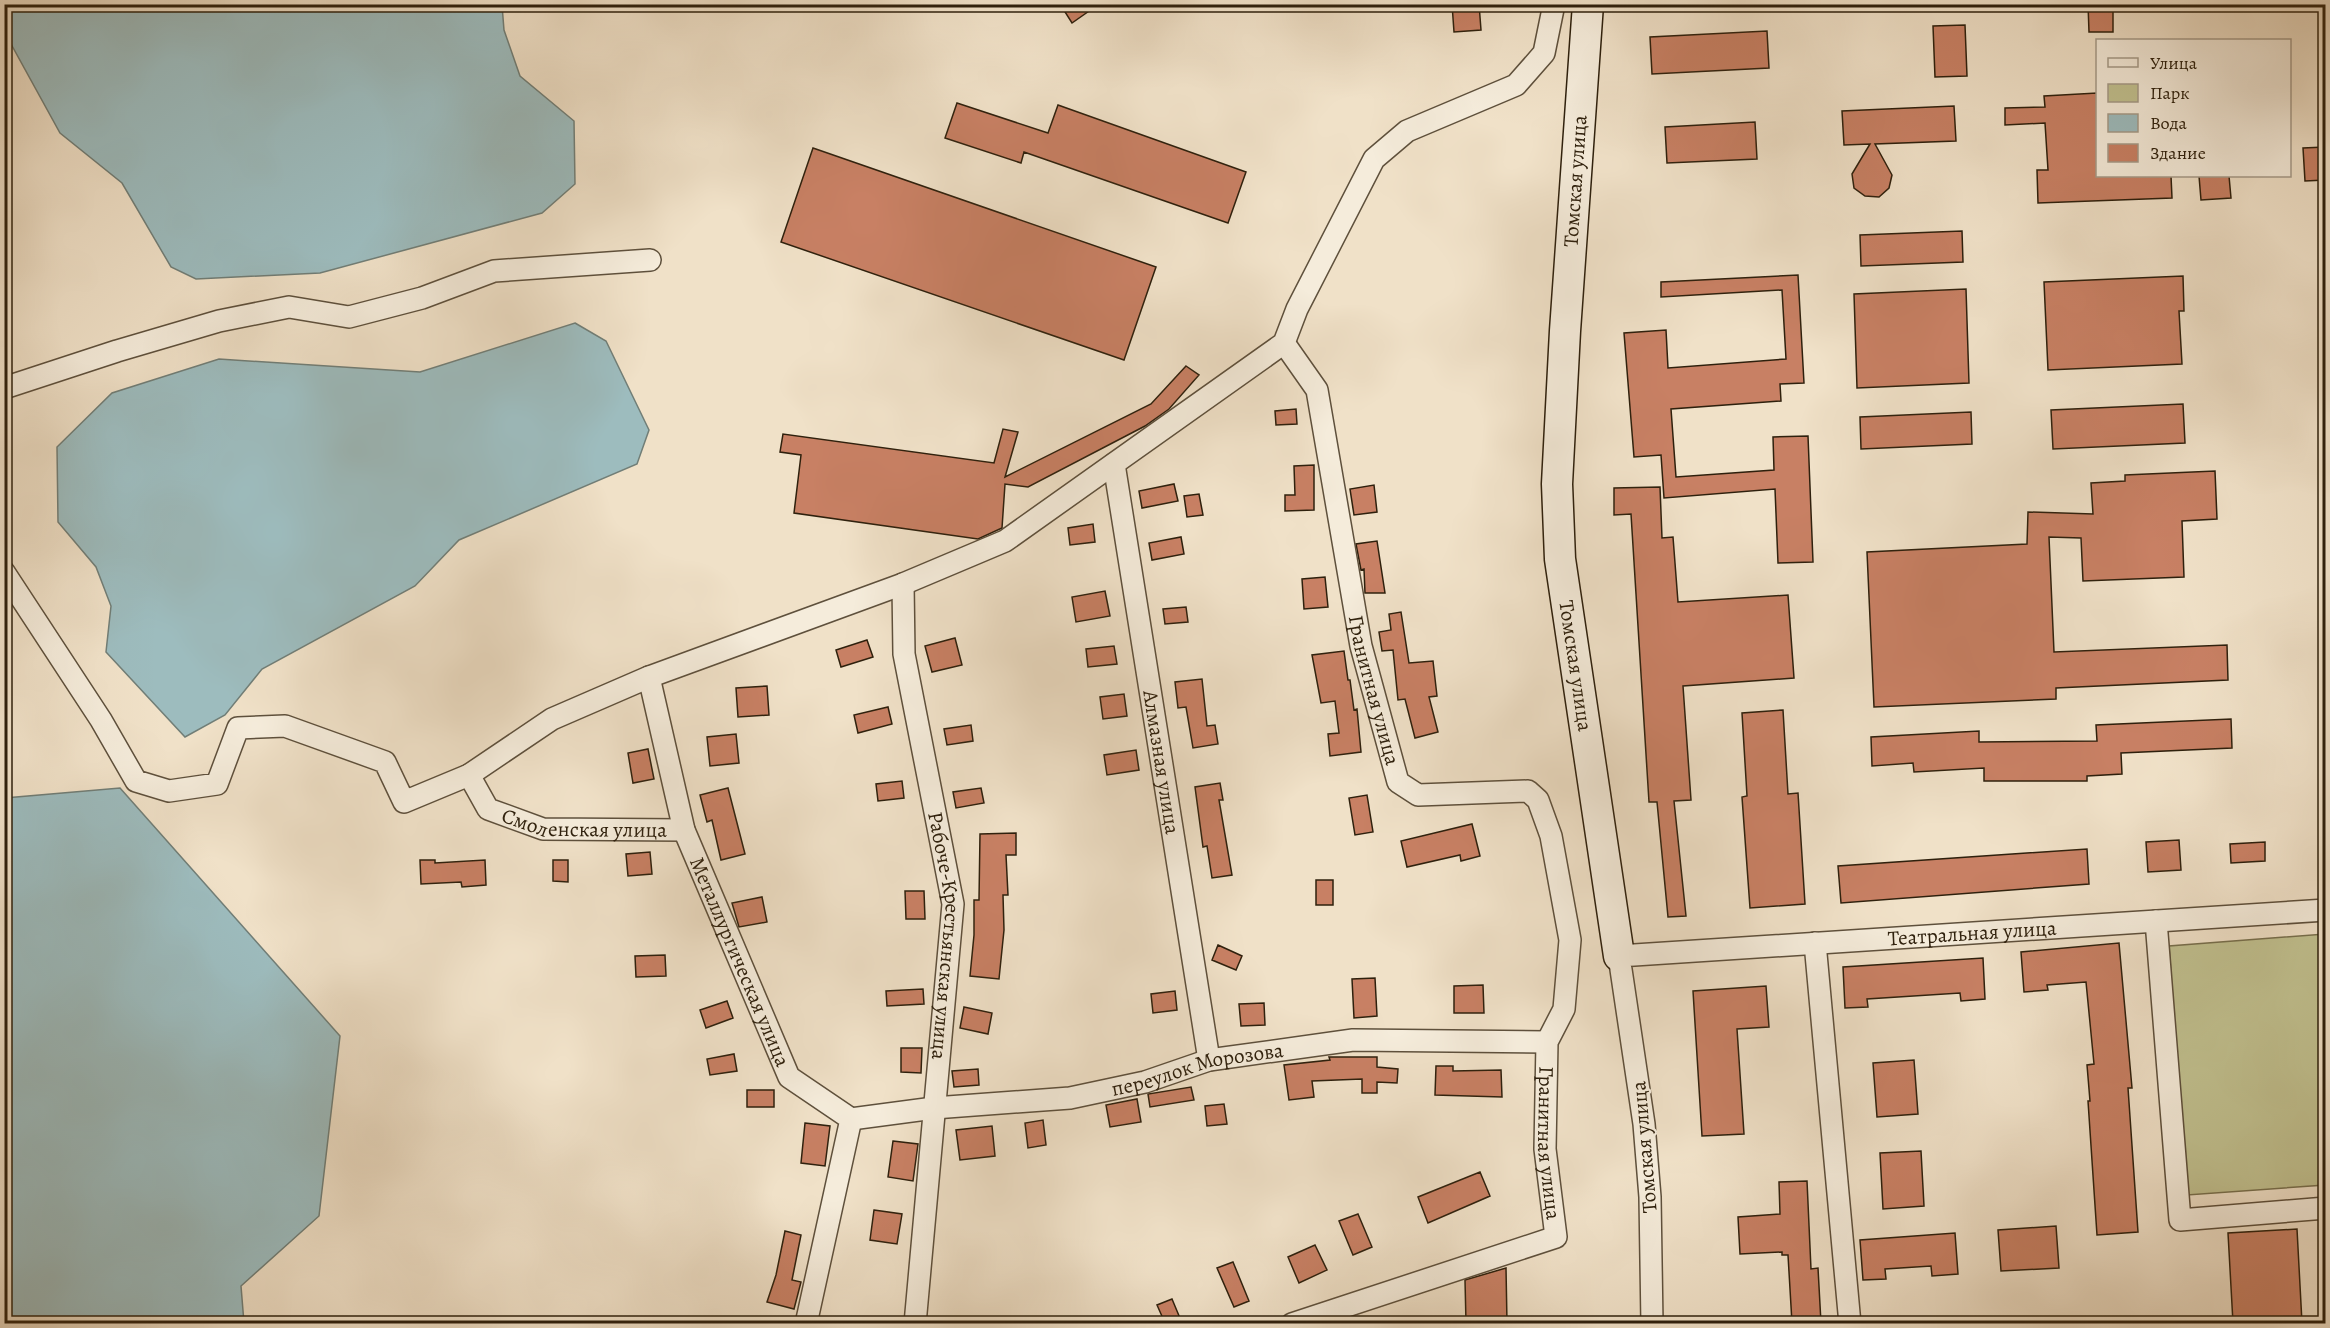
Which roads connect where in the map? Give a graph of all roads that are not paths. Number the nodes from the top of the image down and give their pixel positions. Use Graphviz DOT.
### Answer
graph roads {
  1 [pos="1554,4"];
  2 [pos="1588,4"];
  3 [pos="650,260"];
  4 [pos="1284,343"];
  5 [pos="4,388"];
  6 [pos="1114,464"];
  7 [pos="4,572"];
  8 [pos="903,584"];
  9 [pos="649,677"];
  10 [pos="469,775"];
  11 [pos="684,830"];
  12 [pos="2325,910"];
  13 [pos="2156,921"];
  14 [pos="1815,943"];
  15 [pos="1619,956"];
  16 [pos="1547,1042"];
  17 [pos="1209,1060"];
  18 [pos="934,1108"];
  19 [pos="850,1119"];
  20 [pos="2325,1208"];
  21 [pos="806,1323"];
  22 [pos="915,1323"];
  23 [pos="1292,1323"];
  24 [pos="1652,1323"];
  25 [pos="1850,1323"];
  1 -- 4 [label="street"];
  2 -- 15 [label="street, Томская улица"];
  3 -- 5 [label="street"];
  4 -- 6 [label="street"];
  4 -- 16 [label="street, Гранитная улица"];
  6 -- 8 [label="street"];
  6 -- 17 [label="street, Алмазная улица"];
  7 -- 10 [label="street"];
  8 -- 9 [label="street"];
  8 -- 18 [label="street, Рабоче-Крестьянская улица"];
  9 -- 10 [label="street"];
  9 -- 11 [label="street, Металлургическая улица"];
  10 -- 11 [label="street, Смоленская улица"];
  11 -- 19 [label="street, Металлургическая улица"];
  12 -- 13 [label="street, Театральная улица"];
  13 -- 14 [label="street, Театральная улица"];
  13 -- 20 [label="street"];
  14 -- 15 [label="street, Театральная улица"];
  14 -- 25 [label="street"];
  15 -- 24 [label="street, Томская улица"];
  16 -- 17 [label="street, переулок Морозова"];
  16 -- 23 [label="street, Гранитная улица"];
  17 -- 18 [label="street, переулок Морозова"];
  18 -- 19 [label="street, переулок Морозова"];
  18 -- 22 [label="street, Рабоче-Крестьянская улица"];
  19 -- 21 [label="street"];
}
